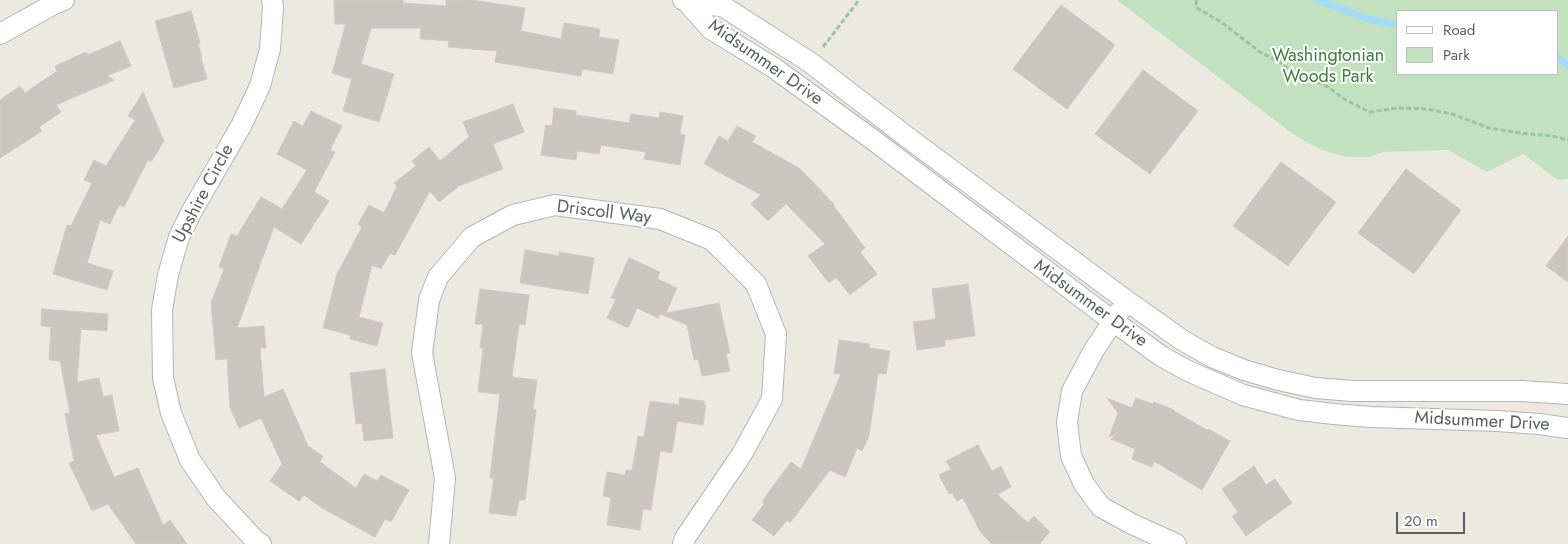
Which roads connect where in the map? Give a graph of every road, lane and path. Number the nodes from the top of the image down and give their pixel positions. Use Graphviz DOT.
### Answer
graph roads {
  1 [pos="64,0"];
  2 [pos="272,0"];
  3 [pos="859,0"];
  4 [pos="1196,0"];
  5 [pos="684,1"];
  6 [pos="0,34"];
  7 [pos="810,63"];
  8 [pos="1568,140"];
  9 [pos="1127,301"];
  10 [pos="1113,321"];
  11 [pos="1568,394"];
  12 [pos="1568,428"];
  13 [pos="261,544"];
  14 [pos="439,544"];
  15 [pos="683,544"];
  16 [pos="1176,544"];
  1 -- 6 [label="street"];
  2 -- 13 [label="street, Upshire Circle"];
  3 -- 7 [label="path"];
  4 -- 8 [label="path"];
  5 -- 7 [label="street, Midsummer Drive"];
  5 -- 10 [label="street, Midsummer Drive"];
  7 -- 9 [label="street, Midsummer Drive"];
  9 -- 10 [label="street"];
  9 -- 11 [label="street, Midsummer Drive"];
  10 -- 12 [label="street, Midsummer Drive"];
  10 -- 16 [label="street"];
  14 -- 15 [label="street, Driscoll Way"];
}
